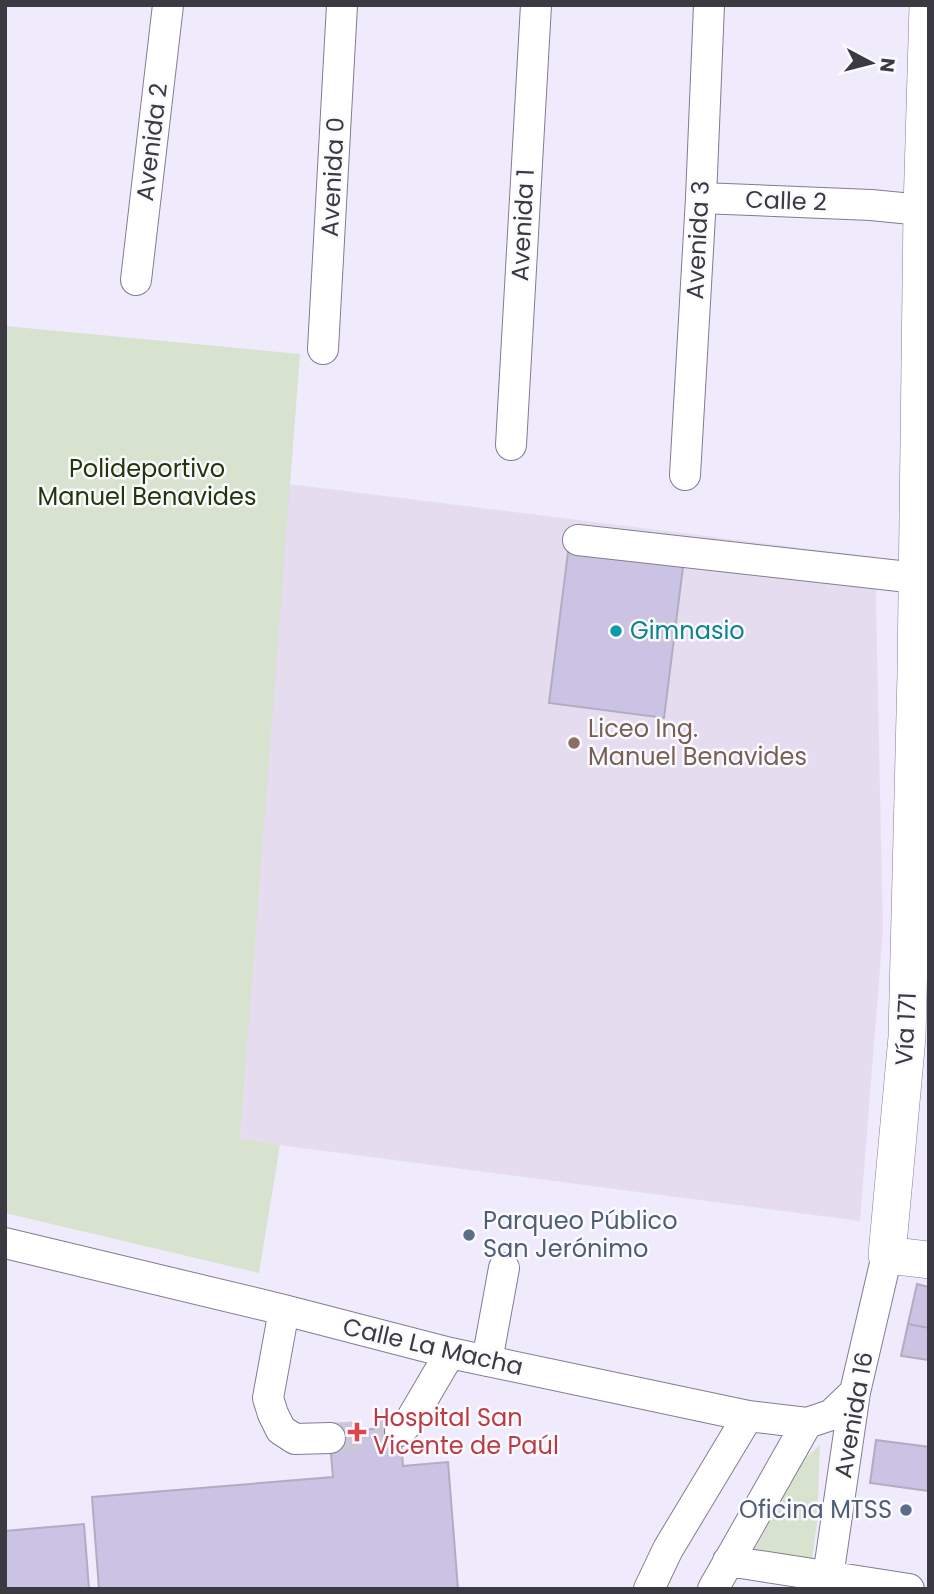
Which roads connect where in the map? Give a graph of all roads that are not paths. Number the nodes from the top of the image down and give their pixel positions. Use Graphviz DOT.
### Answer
graph roads {
  1 [pos="168,5"];
  2 [pos="342,5"];
  3 [pos="536,5"];
  4 [pos="709,5"];
  5 [pos="928,5"];
  6 [pos="701,198"];
  7 [pos="922,209"];
  8 [pos="136,280"];
  9 [pos="323,349"];
  10 [pos="511,445"];
  11 [pos="685,475"];
  12 [pos="578,540"];
  13 [pos="916,578"];
  14 [pos="922,674"];
  15 [pos="918,1037"];
  16 [pos="5,1243"];
  17 [pos="887,1255"];
  18 [pos="929,1260"];
  19 [pos="504,1268"];
  20 [pos="284,1310"];
  21 [pos="450,1353"];
  22 [pos="487,1361"];
  23 [pos="855,1392"];
  24 [pos="748,1416"];
  25 [pos="807,1423"];
  26 [pos="400,1431"];
  27 [pos="330,1438"];
  28 [pos="728,1561"];
  29 [pos="828,1577"];
  30 [pos="649,1589"];
  31 [pos="713,1589"];
  32 [pos="909,1589"];
  1 -- 8 [label="street, Avenida 2"];
  2 -- 9 [label="street, Avenida 0"];
  3 -- 10 [label="street, Avenida 1"];
  4 -- 6 [label="street, Avenida 3"];
  5 -- 7 [label="main road, Vía 171"];
  6 -- 7 [label="street, Calle 2"];
  6 -- 11 [label="street, Avenida 3"];
  7 -- 13 [label="main road, Vía 171"];
  12 -- 13 [label="street"];
  13 -- 14 [label="main road, Vía 171"];
  14 -- 15 [label="main road, Vía 171"];
  15 -- 17 [label="main road, Vía 171"];
  16 -- 20 [label="street, Calle La Macha"];
  17 -- 18 [label="main road"];
  17 -- 23 [label="street, Avenida 16"];
  19 -- 22 [label="street"];
  20 -- 21 [label="street, Calle La Macha"];
  20 -- 27 [label="street"];
  21 -- 22 [label="street, Calle La Macha"];
  21 -- 26 [label="street"];
  22 -- 24 [label="street, Calle La Macha"];
  23 -- 25 [label="street"];
  23 -- 29 [label="street, Avenida 16"];
  24 -- 25 [label="street, Calle La Macha"];
  24 -- 30 [label="street"];
  25 -- 28 [label="street, Avenida 16"];
  28 -- 29 [label="street"];
  28 -- 31 [label="street, Avenida 16"];
  29 -- 32 [label="street"];
}
